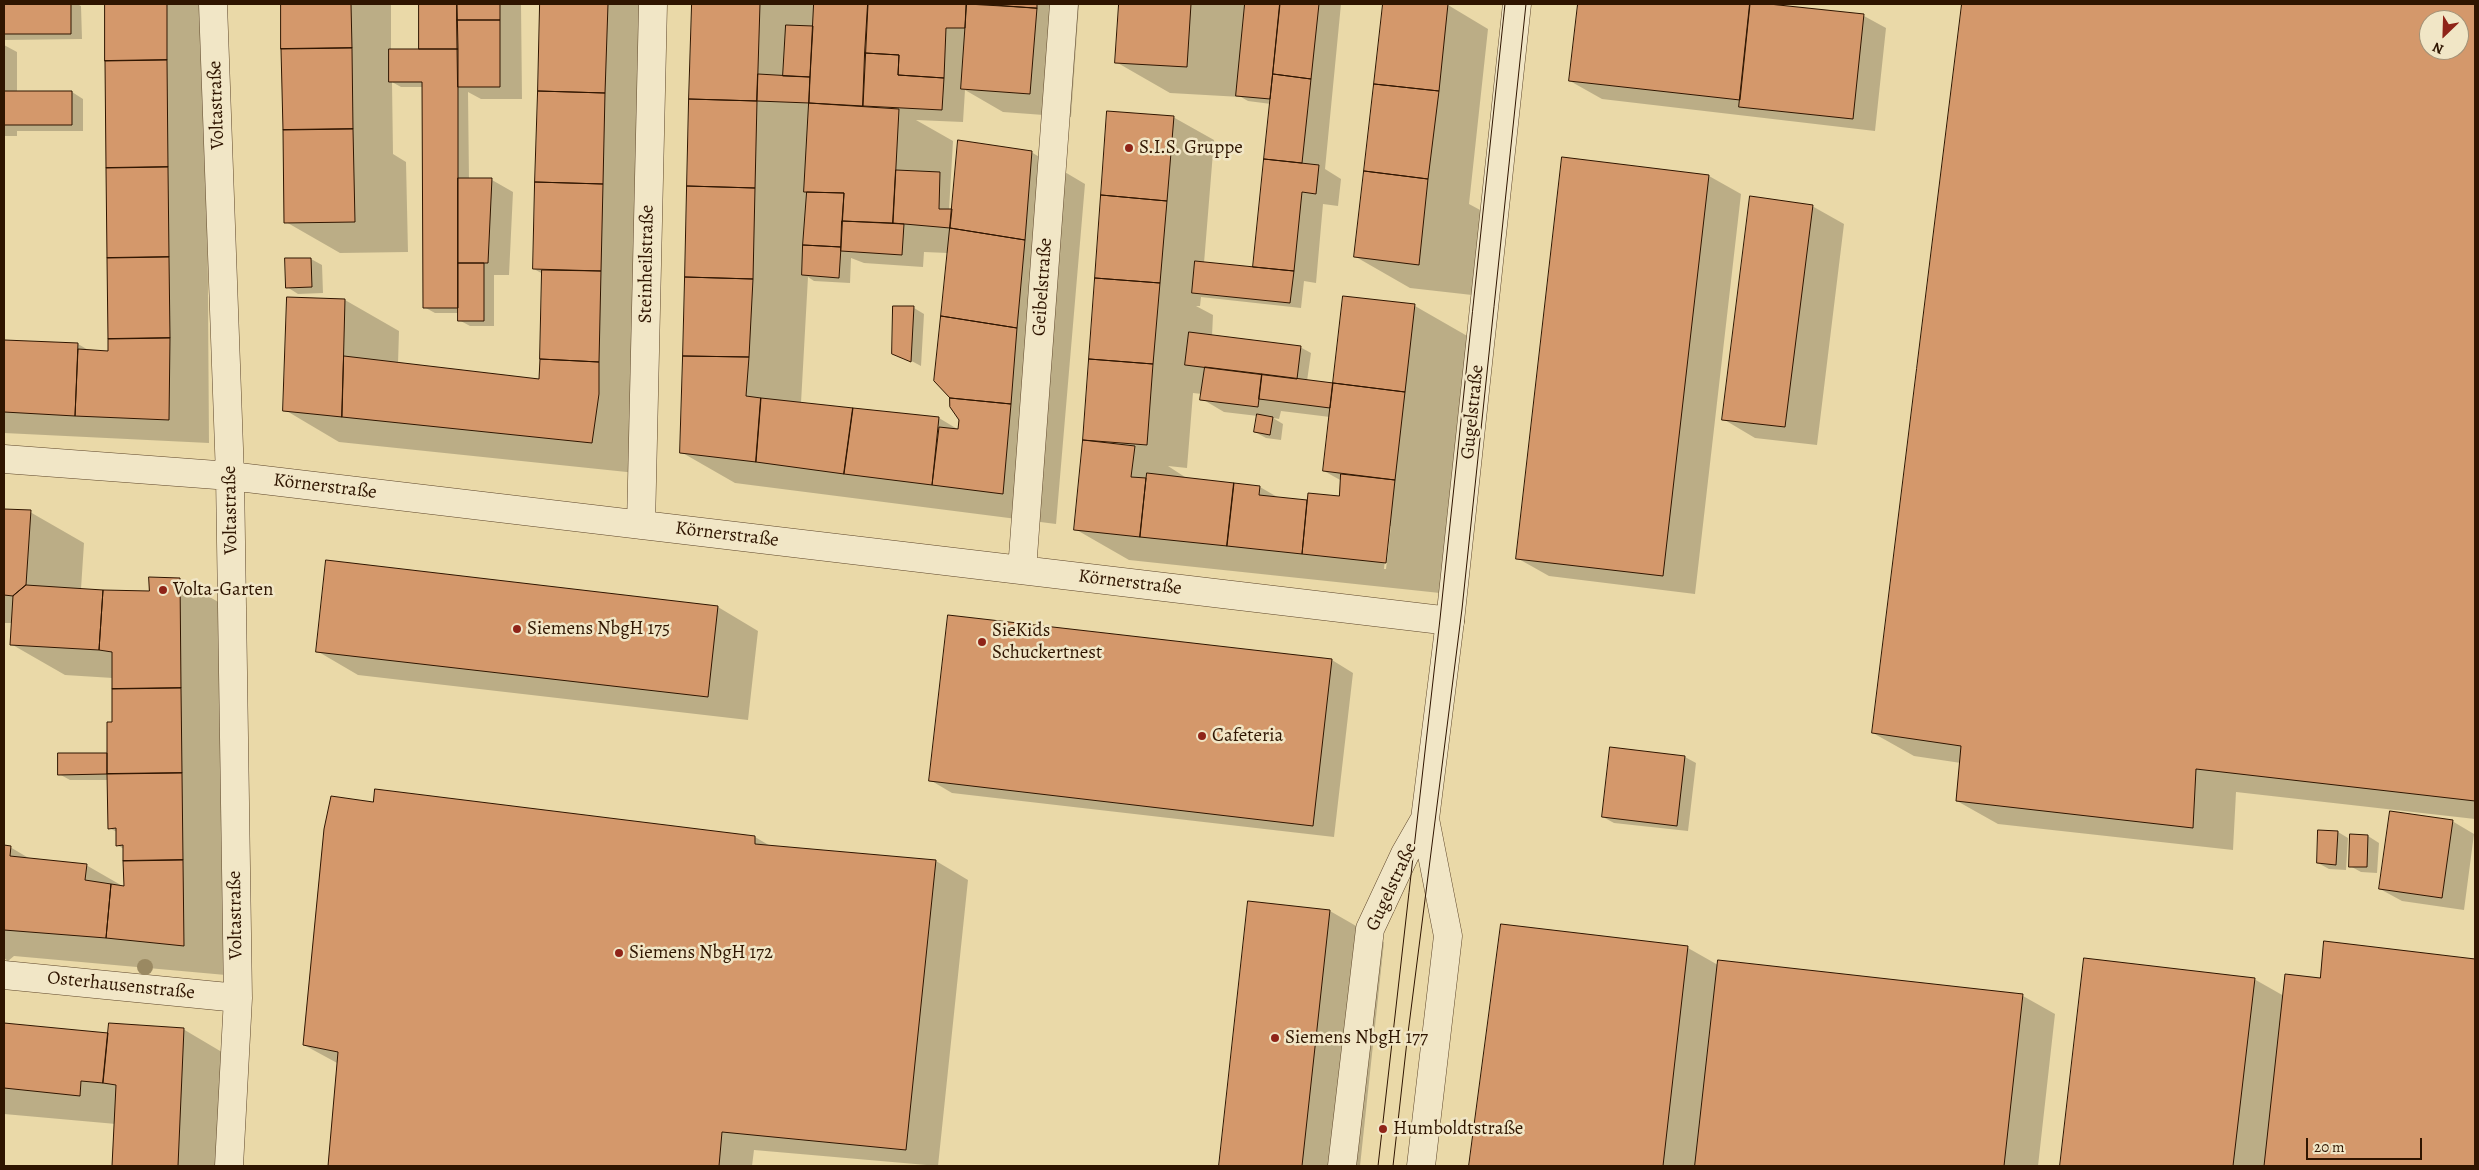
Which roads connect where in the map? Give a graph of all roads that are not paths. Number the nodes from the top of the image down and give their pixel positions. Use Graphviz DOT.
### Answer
graph roads {
  1 [pos="213,4"];
  2 [pos="653,4"];
  3 [pos="1064,4"];
  4 [pos="1517,4"];
  5 [pos="4,459"];
  6 [pos="230,476"];
  7 [pos="641,525"];
  8 [pos="1022,570"];
  9 [pos="1450,621"];
  10 [pos="1425,819"];
  11 [pos="4,975"];
  12 [pos="238,998"];
  13 [pos="229,1166"];
  14 [pos="1342,1166"];
  15 [pos="1421,1166"];
  1 -- 6 [label="street, Voltastraße"];
  2 -- 7 [label="street, Steinheilstraße"];
  3 -- 8 [label="street, Geibelstraße"];
  4 -- 9 [label="street, Gugelstraße"];
  5 -- 6 [label="street, Körnerstraße"];
  6 -- 7 [label="street, Körnerstraße"];
  6 -- 12 [label="street, Voltastraße"];
  7 -- 8 [label="street, Körnerstraße"];
  8 -- 9 [label="street, Körnerstraße"];
  9 -- 10 [label="street, Gugelstraße"];
  10 -- 14 [label="street, Gugelstraße"];
  10 -- 15 [label="street, Gugelstraße"];
  11 -- 12 [label="street, Osterhausenstraße"];
  12 -- 13 [label="street, Voltastraße"];
}
